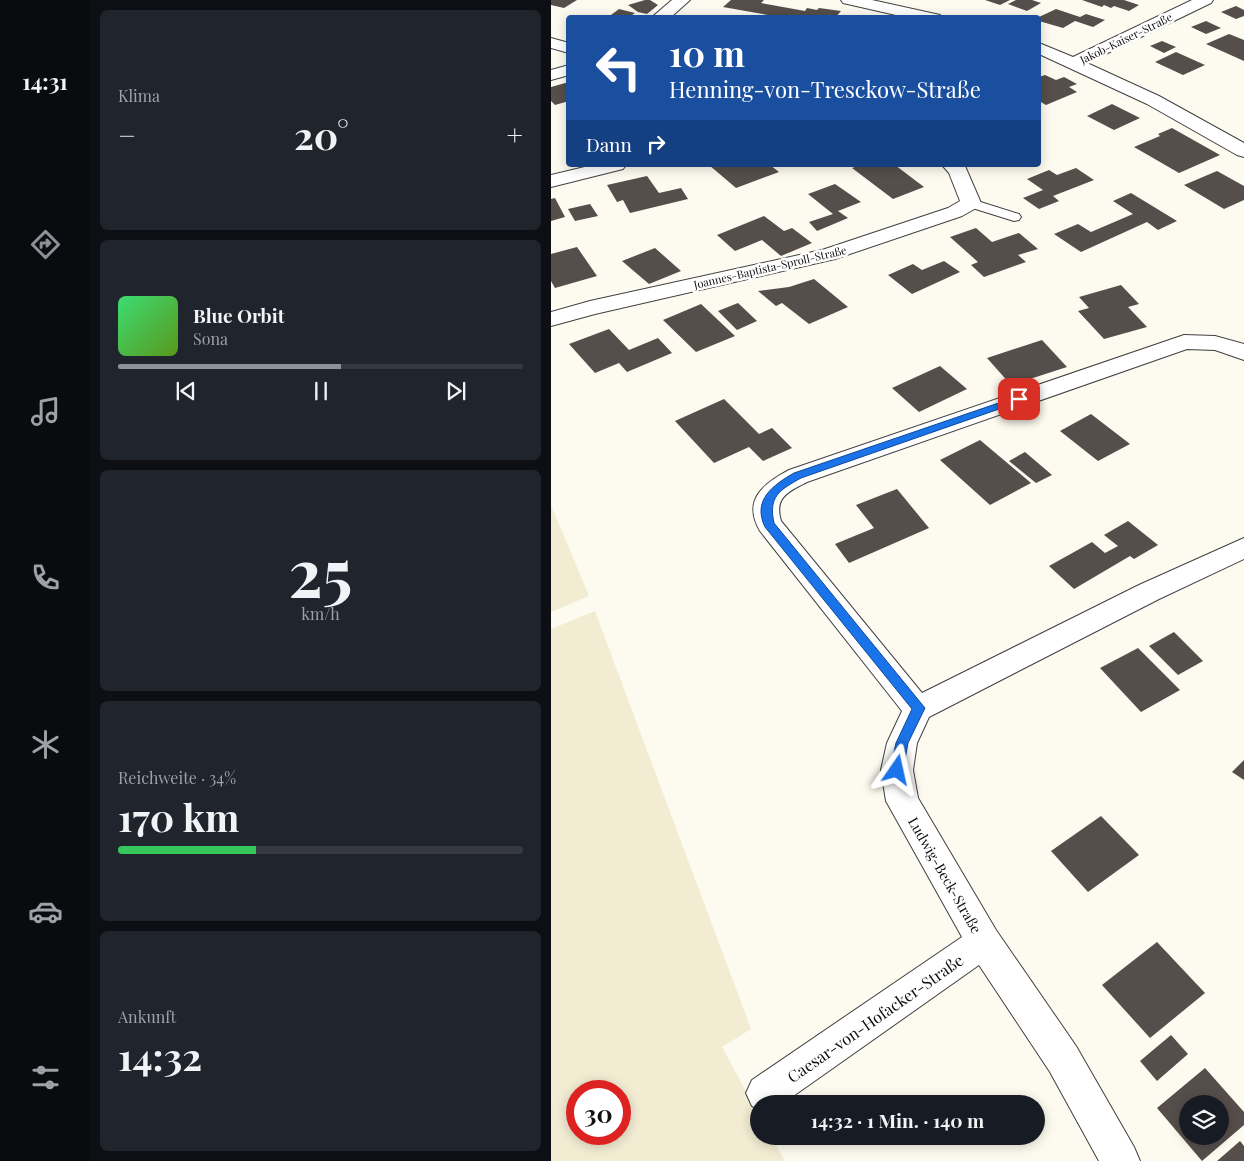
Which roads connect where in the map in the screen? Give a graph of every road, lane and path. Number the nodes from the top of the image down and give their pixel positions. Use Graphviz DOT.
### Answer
graph roads {
  1 [pos="682,0"];
  2 [pos="849,0"];
  3 [pos="1163,0"];
  4 [pos="1205,0"];
  5 [pos="879,5"];
  6 [pos="1185,8"];
  7 [pos="663,15"];
  8 [pos="869,15"];
  9 [pos="921,15"];
  10 [pos="551,43"];
  11 [pos="566,47"];
  12 [pos="1041,49"];
  13 [pos="1074,63"];
  14 [pos="566,71"];
  15 [pos="551,75"];
  16 [pos="1244,151"];
  17 [pos="608,167"];
  18 [pos="954,167"];
  19 [pos="551,182"];
  20 [pos="971,203"];
  21 [pos="1014,217"];
  22 [pos="551,319"];
  23 [pos="1244,353"];
  24 [pos="1244,548"];
  25 [pos="919,708"];
  26 [pos="984,942"];
  27 [pos="765,1093"];
  28 [pos="1119,1161"];
  1 -- 7 [label="street"];
  2 -- 5 [label="street"];
  3 -- 6 [label="street"];
  4 -- 6 [label="street, Jakob-Kaiser-Straße"];
  5 -- 8 [label="street"];
  5 -- 9 [label="street"];
  6 -- 13 [label="street, Jakob-Kaiser-Straße"];
  10 -- 11 [label="street"];
  12 -- 13 [label="street"];
  13 -- 16 [label="street"];
  14 -- 15 [label="street"];
  17 -- 19 [label="street"];
  18 -- 20 [label="street"];
  20 -- 21 [label="lane"];
  20 -- 22 [label="street, Joannes-Baptista-Sproll-Straße"];
  23 -- 25 [label="street"];
  24 -- 25 [label="street"];
  25 -- 26 [label="street, Ludwig-Beck-Straße"];
  26 -- 27 [label="street, Caesar-von-Hofacker-Straße"];
  26 -- 28 [label="street, Ludwig-Beck-Straße"];
}
